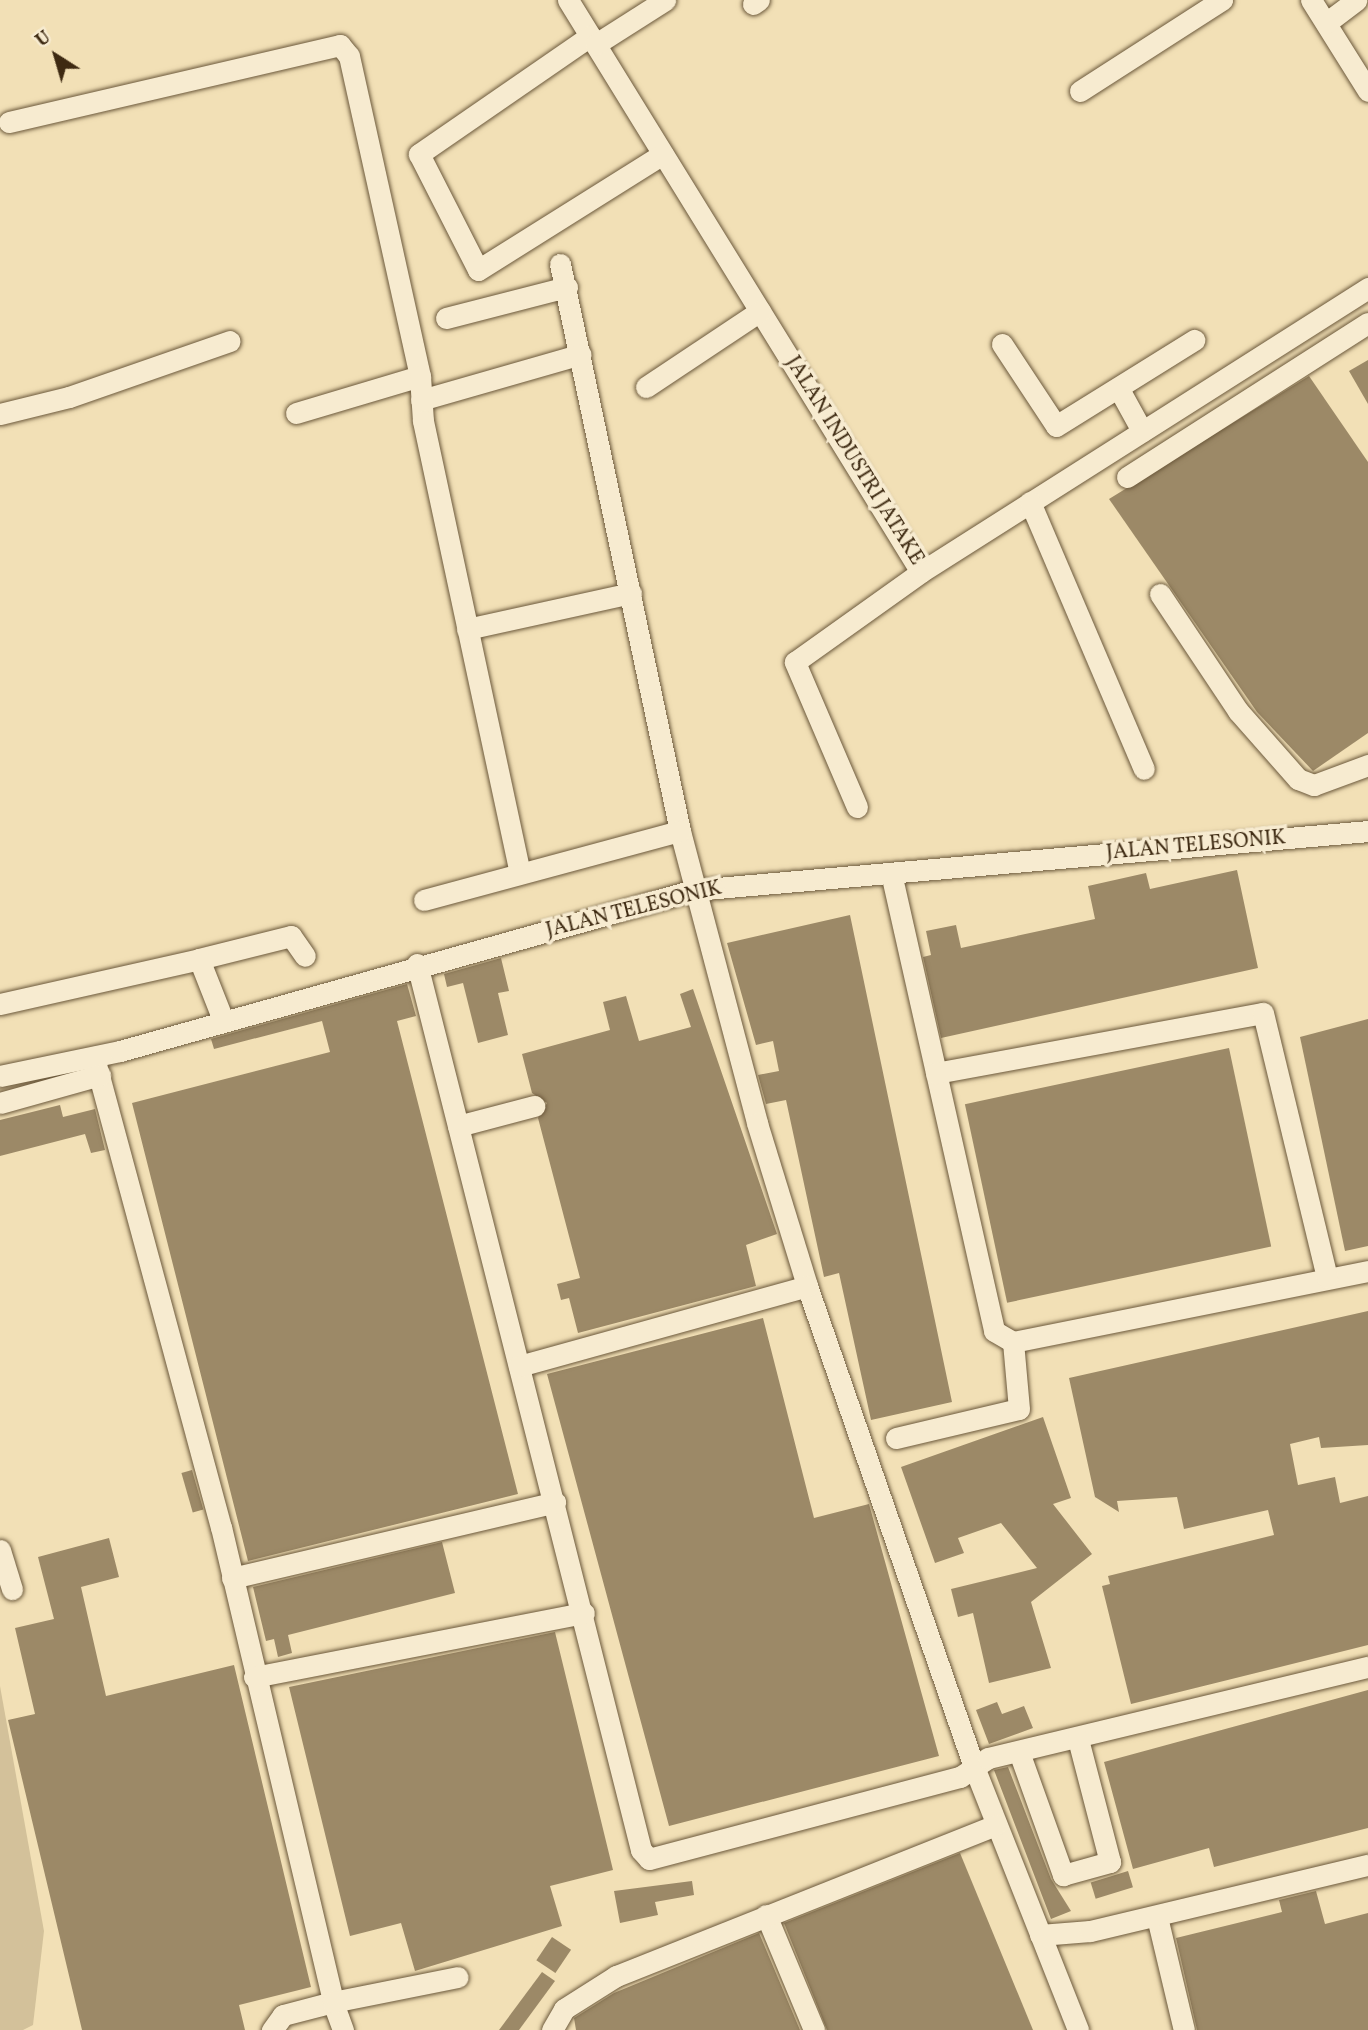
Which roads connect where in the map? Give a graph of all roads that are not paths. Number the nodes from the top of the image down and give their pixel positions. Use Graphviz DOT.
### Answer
graph roads {
  1 [pos="568,0"];
  2 [pos="665,0"];
  3 [pos="1222,0"];
  4 [pos="1311,0"];
  5 [pos="1356,0"];
  6 [pos="1326,23"];
  7 [pos="593,40"];
  8 [pos="1080,91"];
  9 [pos="1368,91"];
  10 [pos="9,122"];
  11 [pos="663,154"];
  12 [pos="560,264"];
  13 [pos="567,287"];
  14 [pos="1368,288"];
  15 [pos="760,311"];
  16 [pos="446,318"];
  17 [pos="1368,323"];
  18 [pos="1194,340"];
  19 [pos="230,341"];
  20 [pos="1002,344"];
  21 [pos="581,354"];
  22 [pos="420,376"];
  23 [pos="646,387"];
  24 [pos="1120,391"];
  25 [pos="421,400"];
  26 [pos="296,413"];
  27 [pos="0,414"];
  28 [pos="1142,431"];
  29 [pos="1127,477"];
  30 [pos="1030,502"];
  31 [pos="921,572"];
  32 [pos="631,593"];
  33 [pos="1160,594"];
  34 [pos="467,629"];
  35 [pos="1368,765"];
  36 [pos="1144,769"];
  37 [pos="857,807"];
  38 [pos="680,831"];
  39 [pos="1368,831"];
  40 [pos="520,872"];
  41 [pos="891,873"];
  42 [pos="694,890"];
  43 [pos="424,900"];
  44 [pos="305,956"];
  45 [pos="199,959"];
  46 [pos="417,964"];
  47 [pos="0,1004"];
  48 [pos="223,1020"];
  49 [pos="97,1066"];
  50 [pos="936,1073"];
  51 [pos="0,1076"];
  52 [pos="0,1103"];
  53 [pos="534,1106"];
  54 [pos="458,1126"];
  55 [pos="1368,1271"];
  56 [pos="1326,1277"];
  57 [pos="807,1286"];
  58 [pos="1013,1342"];
  59 [pos="519,1366"];
  60 [pos="896,1438"];
  61 [pos="555,1502"];
  62 [pos="0,1550"];
  63 [pos="232,1578"];
  64 [pos="12,1589"];
  65 [pos="584,1613"];
  66 [pos="1368,1667"];
  67 [pos="254,1677"];
  68 [pos="1078,1740"];
  69 [pos="1019,1752"];
  70 [pos="974,1766"];
  71 [pos="996,1825"];
  72 [pos="1368,1865"];
  73 [pos="766,1915"];
  74 [pos="1157,1917"];
  75 [pos="1040,1935"];
  76 [pos="458,1977"];
  77 [pos="333,2002"];
  78 [pos="272,2030"];
  79 [pos="343,2030"];
  80 [pos="552,2030"];
  81 [pos="814,2030"];
  82 [pos="1078,2030"];
  83 [pos="1184,2030"];
  1 -- 7 [label="street, JALAN INDUSTRI JATAKE"];
  2 -- 7 [label="street"];
  3 -- 8 [label="street"];
  4 -- 6 [label="street"];
  5 -- 6 [label="street"];
  6 -- 9 [label="street"];
  7 -- 11 [label="street, JALAN INDUSTRI JATAKE"];
  7 -- 11 [label="street"];
  10 -- 22 [label="street"];
  11 -- 15 [label="street, JALAN INDUSTRI JATAKE"];
  12 -- 13 [label="street"];
  13 -- 16 [label="street"];
  13 -- 21 [label="street"];
  14 -- 28 [label="street, JALAN INDUSTRI JATAKE"];
  15 -- 23 [label="street"];
  15 -- 31 [label="street, JALAN INDUSTRI JATAKE"];
  17 -- 29 [label="street"];
  18 -- 24 [label="street"];
  19 -- 27 [label="street"];
  20 -- 24 [label="street"];
  21 -- 25 [label="street"];
  21 -- 32 [label="street"];
  22 -- 25 [label="street"];
  22 -- 26 [label="street"];
  24 -- 28 [label="street"];
  25 -- 34 [label="street"];
  28 -- 30 [label="street, JALAN INDUSTRI JATAKE"];
  30 -- 31 [label="street, JALAN INDUSTRI JATAKE"];
  30 -- 36 [label="street"];
  31 -- 37 [label="street"];
  32 -- 34 [label="street"];
  32 -- 38 [label="street"];
  33 -- 35 [label="street"];
  34 -- 40 [label="street"];
  38 -- 40 [label="street"];
  38 -- 42 [label="street"];
  39 -- 41 [label="street, JALAN TELESONIK"];
  40 -- 43 [label="street"];
  41 -- 42 [label="street, JALAN TELESONIK"];
  41 -- 50 [label="street"];
  42 -- 46 [label="street, JALAN TELESONIK"];
  42 -- 57 [label="street"];
  44 -- 45 [label="street"];
  45 -- 47 [label="street"];
  45 -- 48 [label="street"];
  46 -- 48 [label="street, JALAN TELESONIK"];
  46 -- 54 [label="street"];
  48 -- 49 [label="street, JALAN TELESONIK"];
  49 -- 51 [label="street, JALAN TELESONIK"];
  49 -- 52 [label="street"];
  49 -- 63 [label="street"];
  50 -- 56 [label="street"];
  50 -- 58 [label="street"];
  53 -- 54 [label="street"];
  54 -- 59 [label="street"];
  55 -- 56 [label="street"];
  56 -- 58 [label="street"];
  57 -- 59 [label="street"];
  57 -- 70 [label="street"];
  58 -- 60 [label="street"];
  59 -- 61 [label="street"];
  61 -- 63 [label="street"];
  61 -- 65 [label="street"];
  62 -- 64 [label="street"];
  63 -- 67 [label="street"];
  65 -- 67 [label="street"];
  65 -- 70 [label="street"];
  66 -- 68 [label="street"];
  67 -- 77 [label="street"];
  68 -- 69 [label="street"];
  68 -- 69 [label="street"];
  69 -- 70 [label="street"];
  70 -- 71 [label="street"];
  71 -- 73 [label="street"];
  71 -- 75 [label="street"];
  72 -- 74 [label="street"];
  73 -- 80 [label="street"];
  73 -- 81 [label="street"];
  74 -- 75 [label="street"];
  74 -- 83 [label="street"];
  75 -- 82 [label="street"];
  76 -- 77 [label="street"];
  77 -- 78 [label="street"];
  77 -- 79 [label="street"];
}
